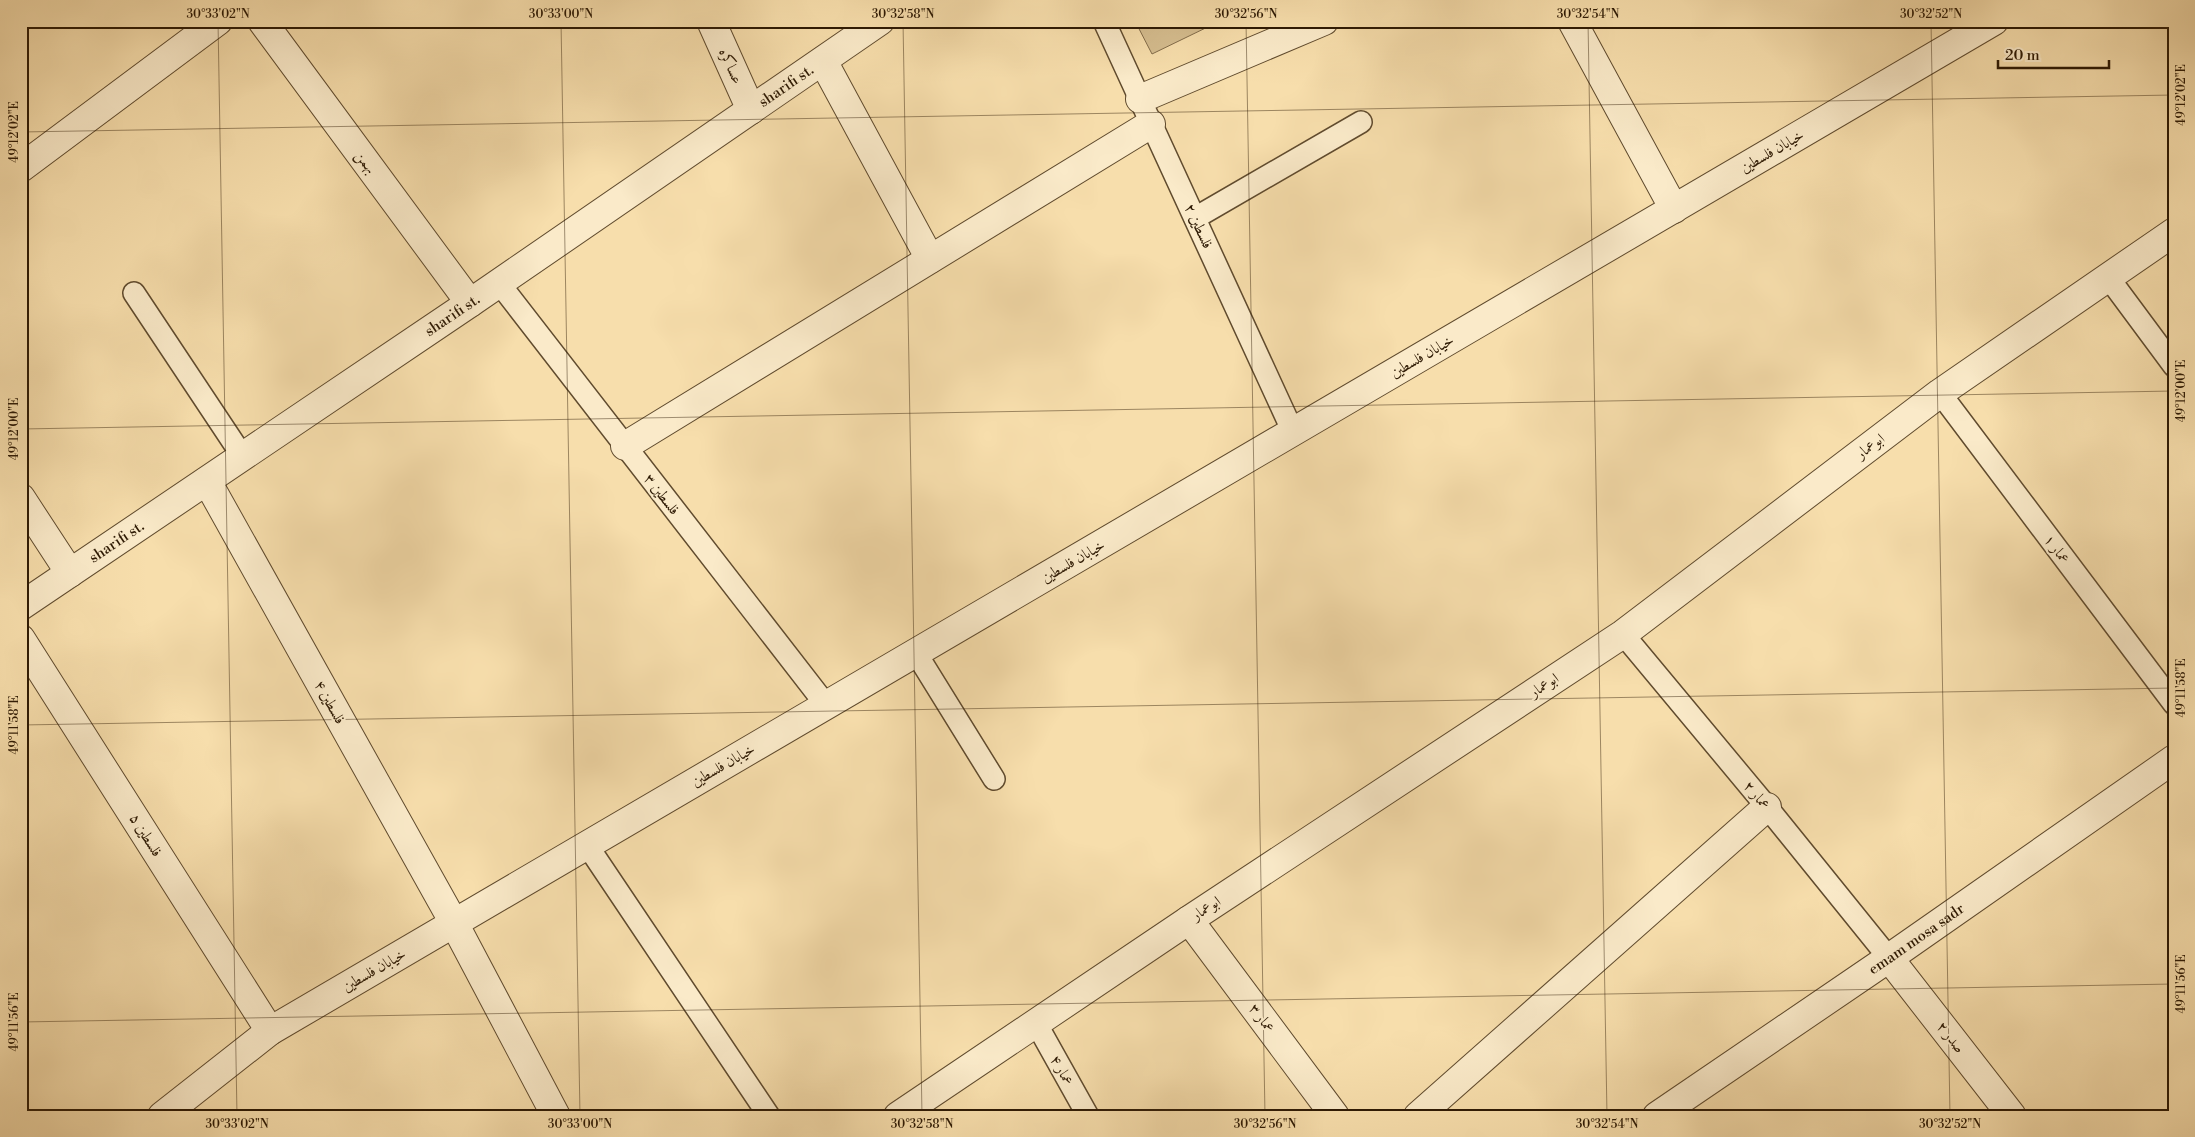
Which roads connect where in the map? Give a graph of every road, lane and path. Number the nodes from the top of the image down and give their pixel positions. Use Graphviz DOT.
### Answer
graph roads {
  1 [pos="218,21"];
  2 [pos="262,21"];
  3 [pos="711,21"];
  4 [pos="880,21"];
  5 [pos="1104,21"];
  6 [pos="1324,21"];
  7 [pos="1572,21"];
  8 [pos="1994,21"];
  9 [pos="823,61"];
  10 [pos="1140,99"];
  11 [pos="751,110"];
  12 [pos="1361,122"];
  13 [pos="1151,124"];
  14 [pos="21,168"];
  15 [pos="1674,208"];
  16 [pos="1195,218"];
  17 [pos="2174,232"];
  18 [pos="930,259"];
  19 [pos="2108,277"];
  20 [pos="499,283"];
  21 [pos="134,292"];
  22 [pos="470,303"];
  23 [pos="2174,366"];
  24 [pos="1940,393"];
  25 [pos="1294,432"];
  26 [pos="625,446"];
  27 [pos="242,457"];
  28 [pos="207,481"];
  29 [pos="21,498"];
  30 [pos="70,573"];
  31 [pos="21,606"];
  32 [pos="1622,634"];
  33 [pos="21,639"];
  34 [pos="916,653"];
  35 [pos="2174,704"];
  36 [pos="826,705"];
  37 [pos="2174,759"];
  38 [pos="994,779"];
  39 [pos="1767,807"];
  40 [pos="587,845"];
  41 [pos="1188,920"];
  42 [pos="454,922"];
  43 [pos="1889,958"];
  44 [pos="1036,1023"];
  45 [pos="270,1031"];
  46 [pos="2002,1113"];
  47 [pos="162,1116"];
  48 [pos="556,1116"];
  49 [pos="770,1116"];
  50 [pos="898,1116"];
  51 [pos="1088,1116"];
  52 [pos="1335,1116"];
  53 [pos="1418,1116"];
  54 [pos="1657,1116"];
  1 -- 14 [label="street"];
  2 -- 22 [label="street, بهمن"];
  3 -- 11 [label="street, عساکره"];
  4 -- 9 [label="street, sharifi st."];
  5 -- 10 [label="lane, فلسطین ۲"];
  6 -- 10 [label="street"];
  7 -- 15 [label="street"];
  8 -- 15 [label="street, خیابان فلسطین"];
  9 -- 11 [label="street, sharifi st."];
  9 -- 18 [label="street"];
  10 -- 13 [label="lane, فلسطین ۲"];
  11 -- 20 [label="street, sharifi st."];
  12 -- 16 [label="lane"];
  13 -- 16 [label="lane, فلسطین ۲"];
  13 -- 18 [label="street"];
  15 -- 25 [label="street, خیابان فلسطین"];
  16 -- 25 [label="lane, فلسطین ۲"];
  17 -- 19 [label="street, ابوعمار"];
  18 -- 26 [label="street"];
  19 -- 23 [label="lane"];
  19 -- 24 [label="street, ابوعمار"];
  20 -- 22 [label="street, sharifi st."];
  20 -- 26 [label="lane, فلسطین ۳"];
  21 -- 27 [label="lane"];
  22 -- 27 [label="street, sharifi st."];
  24 -- 32 [label="street, ابوعمار"];
  24 -- 35 [label="lane, عمار ۱"];
  25 -- 34 [label="street, خیابان فلسطین"];
  26 -- 36 [label="lane, فلسطین ۳"];
  27 -- 28 [label="street, sharifi st."];
  28 -- 30 [label="street, sharifi st."];
  28 -- 42 [label="street, فلسطین ۴"];
  29 -- 30 [label="street"];
  30 -- 31 [label="street, sharifi st."];
  32 -- 39 [label="lane, عمار ۲"];
  32 -- 41 [label="street, ابوعمار"];
  33 -- 45 [label="street, فلسطین ۵"];
  34 -- 36 [label="street, خیابان فلسطین"];
  34 -- 38 [label="lane"];
  36 -- 40 [label="street, خیابان فلسطین"];
  37 -- 43 [label="street, emam mosa sadr"];
  39 -- 43 [label="lane, عمار ۲"];
  39 -- 53 [label="street"];
  40 -- 42 [label="street, خیابان فلسطین"];
  40 -- 49 [label="lane"];
  41 -- 44 [label="street, ابوعمار"];
  41 -- 52 [label="street, عمار ۳"];
  42 -- 45 [label="street, خیابان فلسطین"];
  42 -- 48 [label="street, فلسطین ۴"];
  43 -- 46 [label="street, صدر ۲"];
  43 -- 54 [label="street, emam mosa sadr"];
  44 -- 50 [label="street, ابوعمار"];
  44 -- 51 [label="lane, عمار ۴"];
  45 -- 47 [label="street, خیابان فلسطین"];
}
